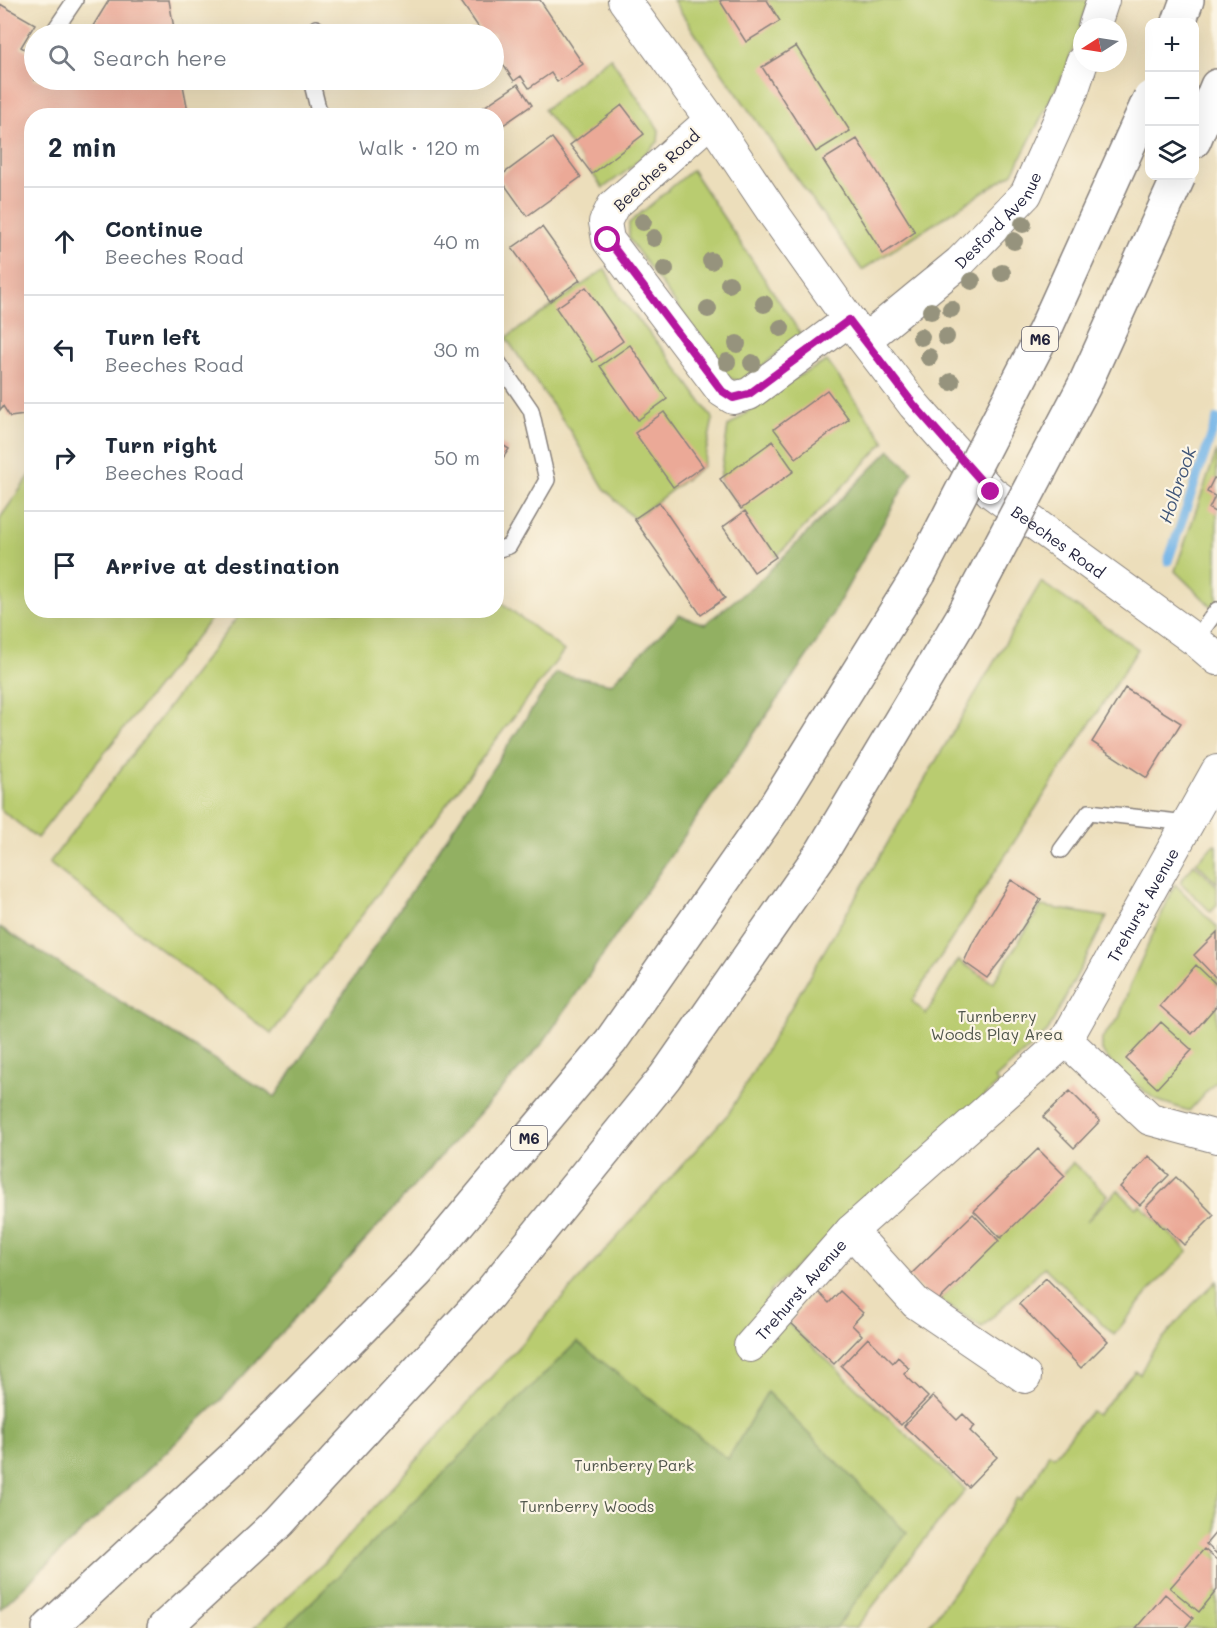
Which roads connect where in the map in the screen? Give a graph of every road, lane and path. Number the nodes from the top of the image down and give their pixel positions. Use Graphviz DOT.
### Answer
graph roads {
  1 [pos="75,0"];
  2 [pos="624,0"];
  3 [pos="1103,0"];
  4 [pos="1187,0"];
  5 [pos="1097,18"];
  6 [pos="1180,18"];
  7 [pos="59,24"];
  8 [pos="1079,72"];
  9 [pos="1217,86"];
  10 [pos="314,90"];
  11 [pos="1145,107"];
  12 [pos="318,108"];
  13 [pos="711,120"];
  14 [pos="1199,129"];
  15 [pos="1177,180"];
  16 [pos="857,330"];
  17 [pos="504,371"];
  18 [pos="504,547"];
  19 [pos="1217,610"];
  20 [pos="1206,649"];
  21 [pos="1217,771"];
  22 [pos="1187,823"];
  23 [pos="1061,850"];
  24 [pos="1066,1040"];
  25 [pos="1217,1137"];
  26 [pos="851,1231"];
  27 [pos="750,1346"];
  28 [pos="1025,1377"];
  29 [pos="49,1628"];
  30 [pos="164,1628"];
  1 -- 7 [label="lane"];
  2 -- 13 [label="street, Beeches Road"];
  3 -- 5 [label="street"];
  4 -- 6 [label="highway"];
  8 -- 16 [label="street, Desford Avenue"];
  9 -- 14 [label="highway"];
  10 -- 12 [label="lane"];
  11 -- 29 [label="highway, M6, bridge"];
  13 -- 16 [label="street, Beeches Road"];
  13 -- 16 [label="street, Beeches Road"];
  15 -- 30 [label="highway, bridge"];
  16 -- 20 [label="street, Beeches Road"];
  17 -- 18 [label="lane"];
  19 -- 20 [label="lane"];
  21 -- 22 [label="street, Trehurst Avenue"];
  22 -- 23 [label="lane"];
  22 -- 24 [label="street, Trehurst Avenue"];
  24 -- 25 [label="street"];
  24 -- 26 [label="street, Trehurst Avenue"];
  26 -- 27 [label="street, Trehurst Avenue"];
  26 -- 28 [label="street, Trehurst Avenue"];
}
